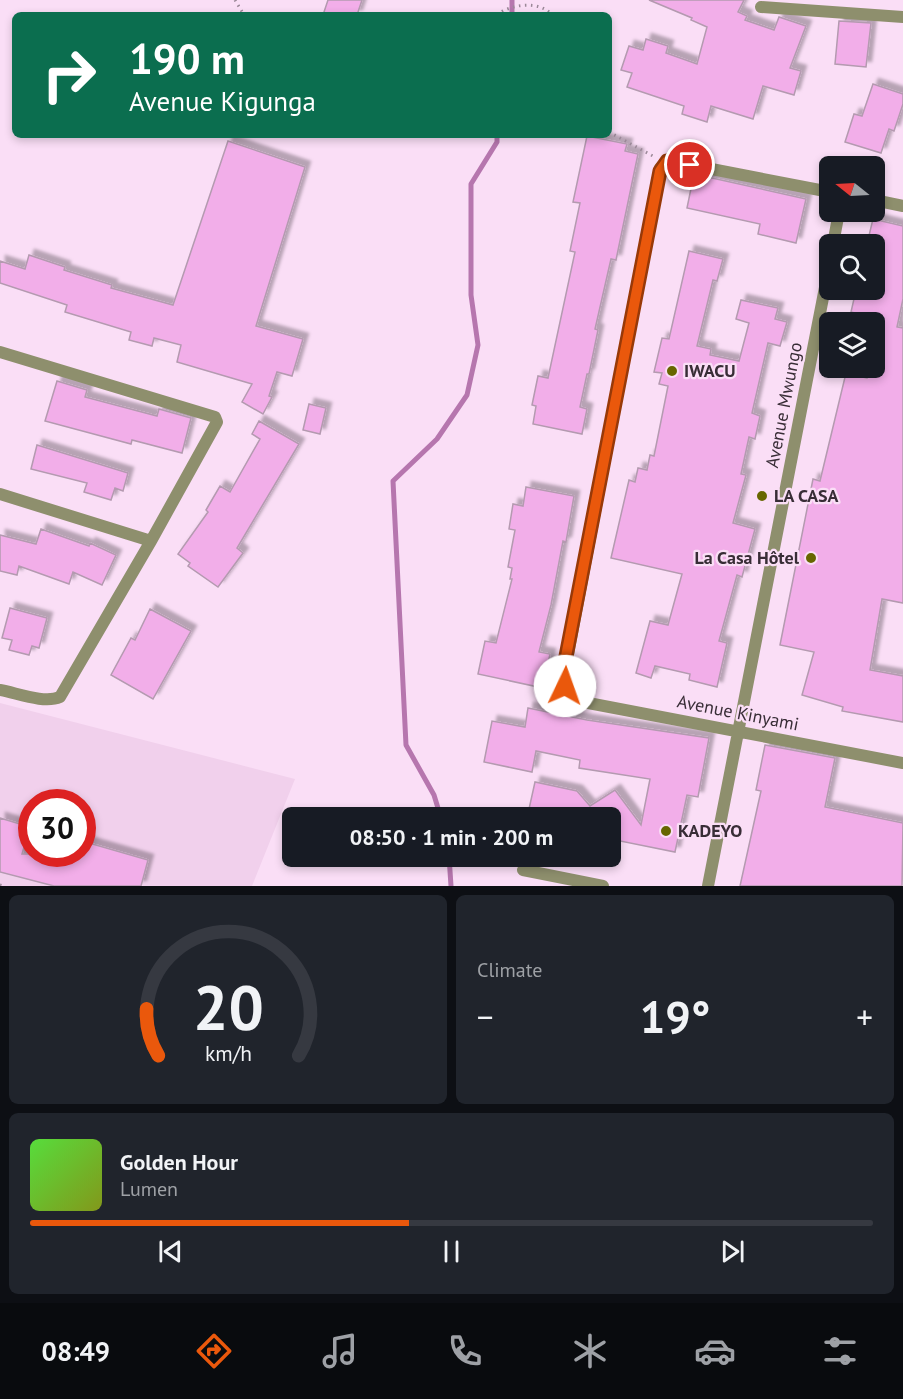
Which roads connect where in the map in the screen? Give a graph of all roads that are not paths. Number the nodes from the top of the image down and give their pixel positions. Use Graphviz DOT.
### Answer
graph roads {
  1 [pos="761,7"];
  2 [pos="903,17"];
  3 [pos="819,190"];
  4 [pos="885,202"];
  5 [pos="903,206"];
  6 [pos="823,300"];
  7 [pos="0,352"];
  8 [pos="0,494"];
  9 [pos="151,541"];
  10 [pos="0,690"];
  11 [pos="740,731"];
  12 [pos="903,764"];
  13 [pos="523,870"];
  14 [pos="603,886"];
  15 [pos="708,886"];
  1 -- 2 [label="street"];
  3 -- 11 [label="street, Avenue Kinyami"];
  4 -- 5 [label="street"];
  6 -- 11 [label="street, Avenue Mwungo"];
  7 -- 9 [label="street"];
  8 -- 9 [label="street"];
  9 -- 10 [label="street"];
  11 -- 12 [label="street, Avenue Kinyami"];
  11 -- 15 [label="street, Avenue Mwungo"];
  13 -- 14 [label="street"];
}
